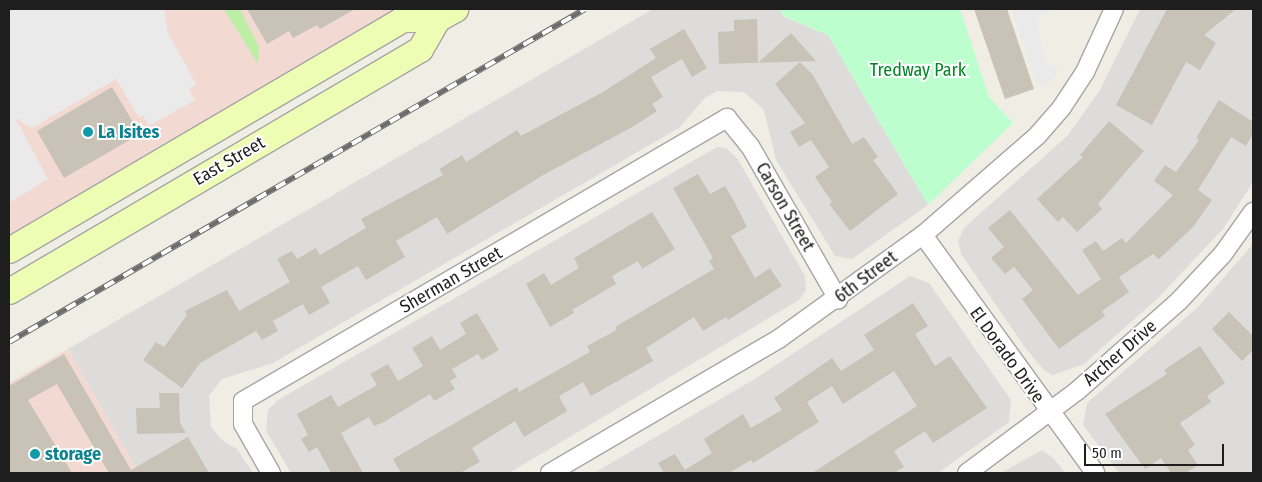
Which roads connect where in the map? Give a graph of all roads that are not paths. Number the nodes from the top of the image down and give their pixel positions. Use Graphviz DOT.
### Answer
graph roads {
  1 [pos="1114,9"];
  2 [pos="446,14"];
  3 [pos="728,118"];
  4 [pos="1253,212"];
  5 [pos="923,235"];
  6 [pos="9,250"];
  7 [pos="9,291"];
  8 [pos="838,299"];
  9 [pos="1048,412"];
  10 [pos="271,473"];
  11 [pos="550,473"];
  12 [pos="967,473"];
  13 [pos="1095,473"];
  1 -- 5 [label="street, 6th Street"];
  2 -- 6 [label="street, East Street"];
  2 -- 7 [label="street, East Street"];
  3 -- 8 [label="street, Carson Street"];
  3 -- 10 [label="street, Sherman Street"];
  4 -- 9 [label="street, Archer Drive"];
  5 -- 8 [label="street, 6th Street"];
  5 -- 9 [label="street, El Dorado Drive"];
  8 -- 11 [label="street, 6th Street"];
  9 -- 12 [label="street, Archer Drive"];
  9 -- 13 [label="street, El Dorado Drive"];
}
